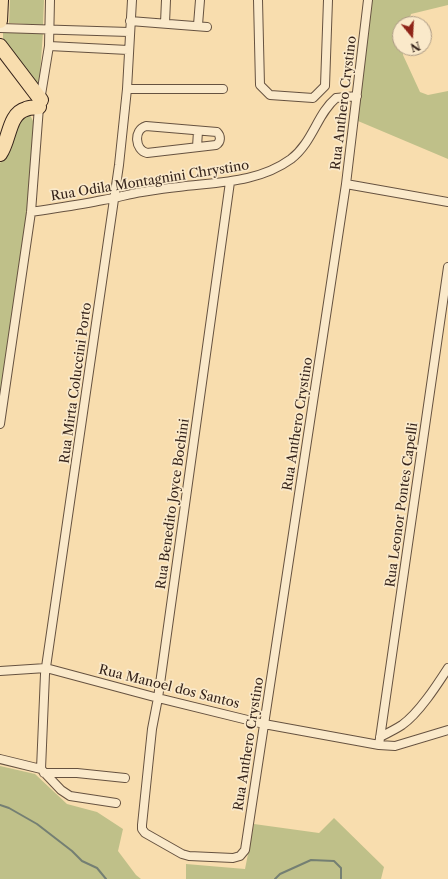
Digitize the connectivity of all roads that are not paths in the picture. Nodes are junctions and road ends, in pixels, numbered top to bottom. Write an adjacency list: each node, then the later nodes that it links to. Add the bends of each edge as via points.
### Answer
1 (1, 0): 9 (highway)
2 (50, 0): 15 (street)
3 (132, 0): 10 (street, Rua Mirta Coluccini Porto)
4 (166, 0): 11 (street)
5 (200, 0): 12 (street)
6 (258, 0): 7 (street, via 260,84 270,95 313,98 325,86)
7 (328, 0)
8 (368, 0): 22 (street, Rua Anthero Crystino)
9 (0, 21)
10 (130, 21): 11 (street); 16 (street, Rua Mirta Coluccini Porto)
11 (165, 23): 12 (street)
12 (198, 25): 13 (street)
13 (207, 27)
14 (0, 28): 15 (street)
15 (50, 29): 16 (street); 18 (street)
16 (129, 32): 19 (street, Rua Mirta Coluccini Porto)
17 (0, 46): 23 (highway)
18 (49, 46): 19 (street); 23 (street)
19 (128, 50): 20 (street, Rua Mirta Coluccini Porto)
20 (127, 89): 21 (street); 25 (street, Rua Mirta Coluccini Porto)
21 (223, 89)
22 (357, 96): 29 (street, Rua Odila Montagnini Chrystino, via 341,97 332,101 305,146 292,158 266,172); 30 (street, Rua Anthero Crystino)
23 (40, 103): 28 (highway, via 18,113 12,120 5,147); 33 (street)
24 (198, 131): 26 (street, via 146,126 138,131); 27 (street); 27 (street, via 217,132 220,137 216,145)
25 (121, 142): 26 (street); 31 (street, Rua Mirta Coluccini Porto)
26 (137, 144): 27 (street, via 140,150 147,154)
27 (197, 147)
28 (0, 154)
29 (230, 182): 31 (street, Rua Odila Montagnini Chrystino, via 176,187); 39 (street, Rua Benedito Joyce Bochini)
30 (346, 184): 32 (street); 40 (street, Rua Anthero Crystino)
31 (115, 198): 33 (street, Rua Odila Montagnini Chrystino); 36 (street, Rua Mirta Coluccini Porto)
32 (448, 202)
33 (32, 212): 35 (street)
34 (448, 267): 42 (street, Rua Leonor Pontes Capelli)
35 (0, 424)
36 (46, 668): 38 (street, Rua Manoel dos Santos); 39 (street, Rua Manoel dos Santos); 45 (street, Rua Mirta Coluccini Porto)
37 (448, 668): 42 (street, via 416,712 403,724)
38 (0, 671)
39 (158, 698): 40 (street, Rua Manoel dos Santos); 48 (street, Rua Benedito Joyce Bochini, via 152,729 142,829 189,856 233,858 240,856)
40 (264, 724): 43 (street, Rua Manoel dos Santos); 48 (street, Rua Anthero Crystino)
41 (448, 730): 43 (street, Rua Manoel dos Santos, via 396,746)
42 (380, 737): 43 (street, Rua Leonor Pontes Capelli)
43 (379, 746)
44 (0, 759): 45 (street)
45 (42, 771): 46 (street); 47 (street, via 60,790 70,796)
46 (125, 778)
47 (116, 803)
48 (245, 850)

